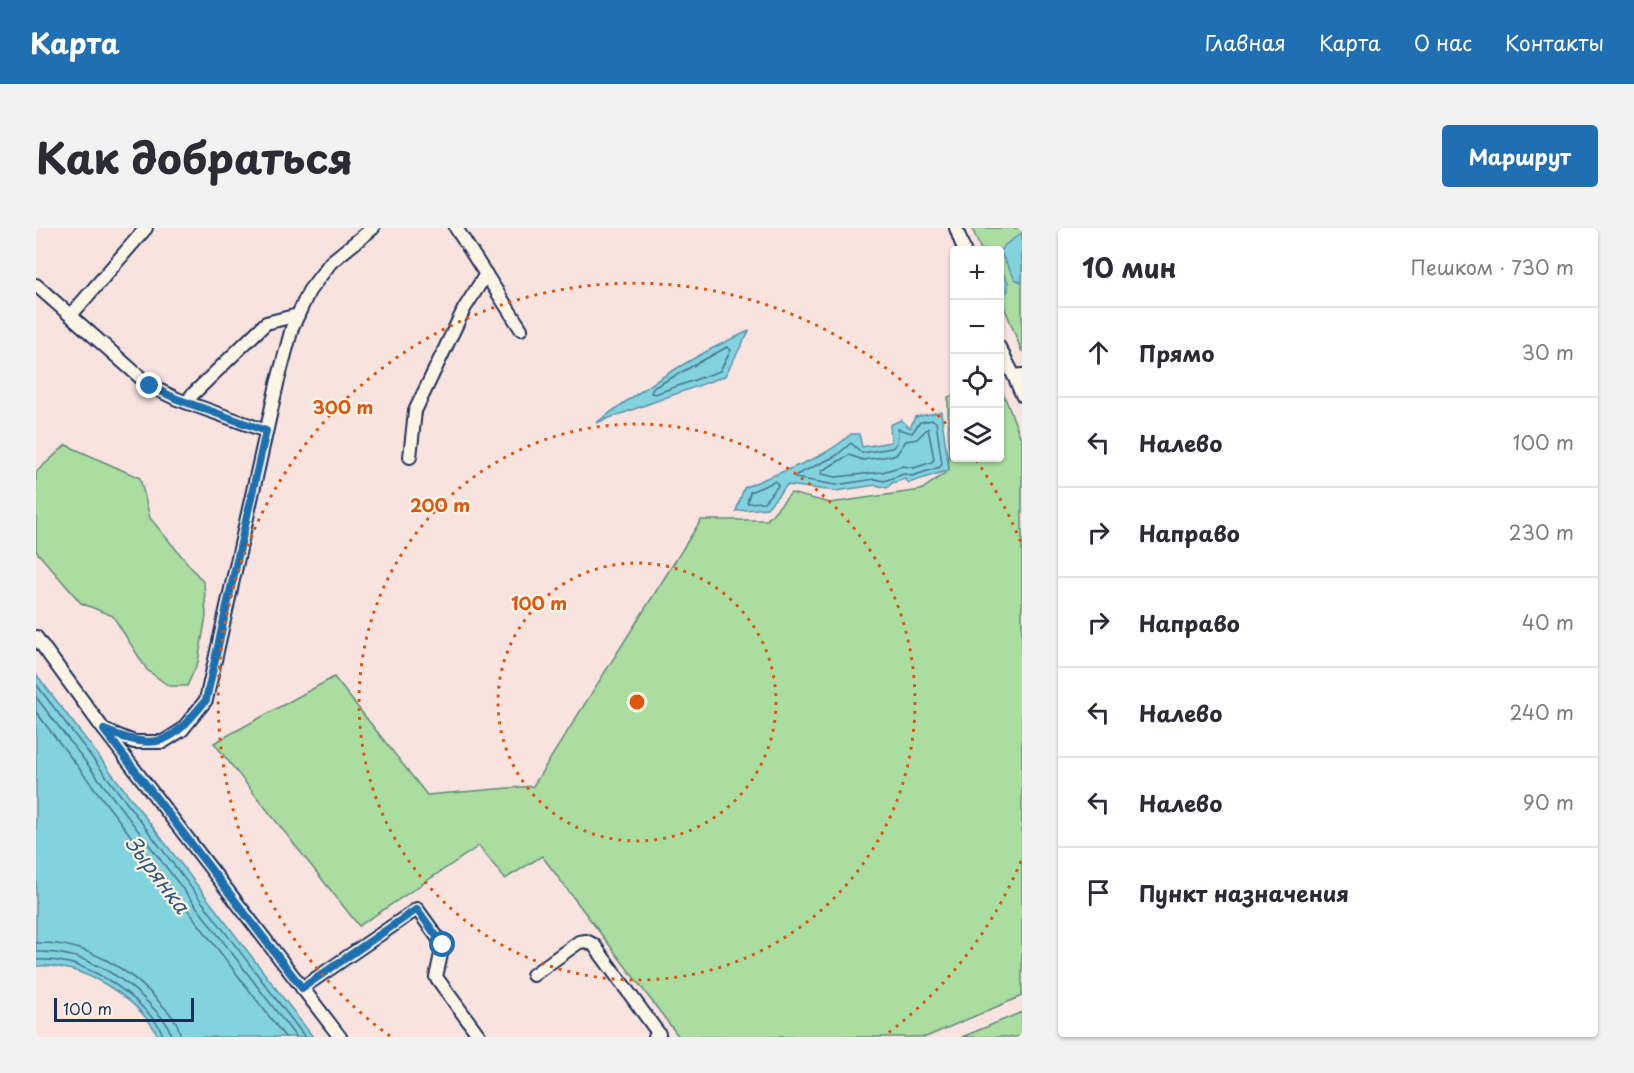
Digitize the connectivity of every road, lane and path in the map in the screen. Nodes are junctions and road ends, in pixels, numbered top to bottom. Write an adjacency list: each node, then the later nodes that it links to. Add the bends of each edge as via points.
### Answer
1 (146, 228): 8 (street)
2 (373, 228): 9 (street, via 331,262 309,291)
3 (456, 228): 6 (street)
4 (956, 228): 5 (street)
5 (963, 246)
6 (486, 274): 10 (street); 16 (street, via 464,309 415,411)
7 (36, 285): 8 (street)
8 (71, 315): 15 (street, via 150,386)
9 (298, 315): 14 (street, via 266,323); 15 (street, via 283,358)
10 (521, 330)
11 (1004, 354): 12 (street)
12 (1018, 376): 13 (street)
13 (1022, 395)
14 (191, 396)
15 (266, 431): 18 (street, via 206,700 182,730 163,742 134,742)
16 (410, 457)
17 (36, 637): 18 (street)
18 (104, 730): 20 (street)
19 (532, 975): 23 (street, via 579,942 594,945 659,1034)
20 (302, 988): 21 (street); 22 (street, via 417,909 443,945 436,977)
21 (340, 1037)
22 (480, 1037)
23 (655, 1037)

